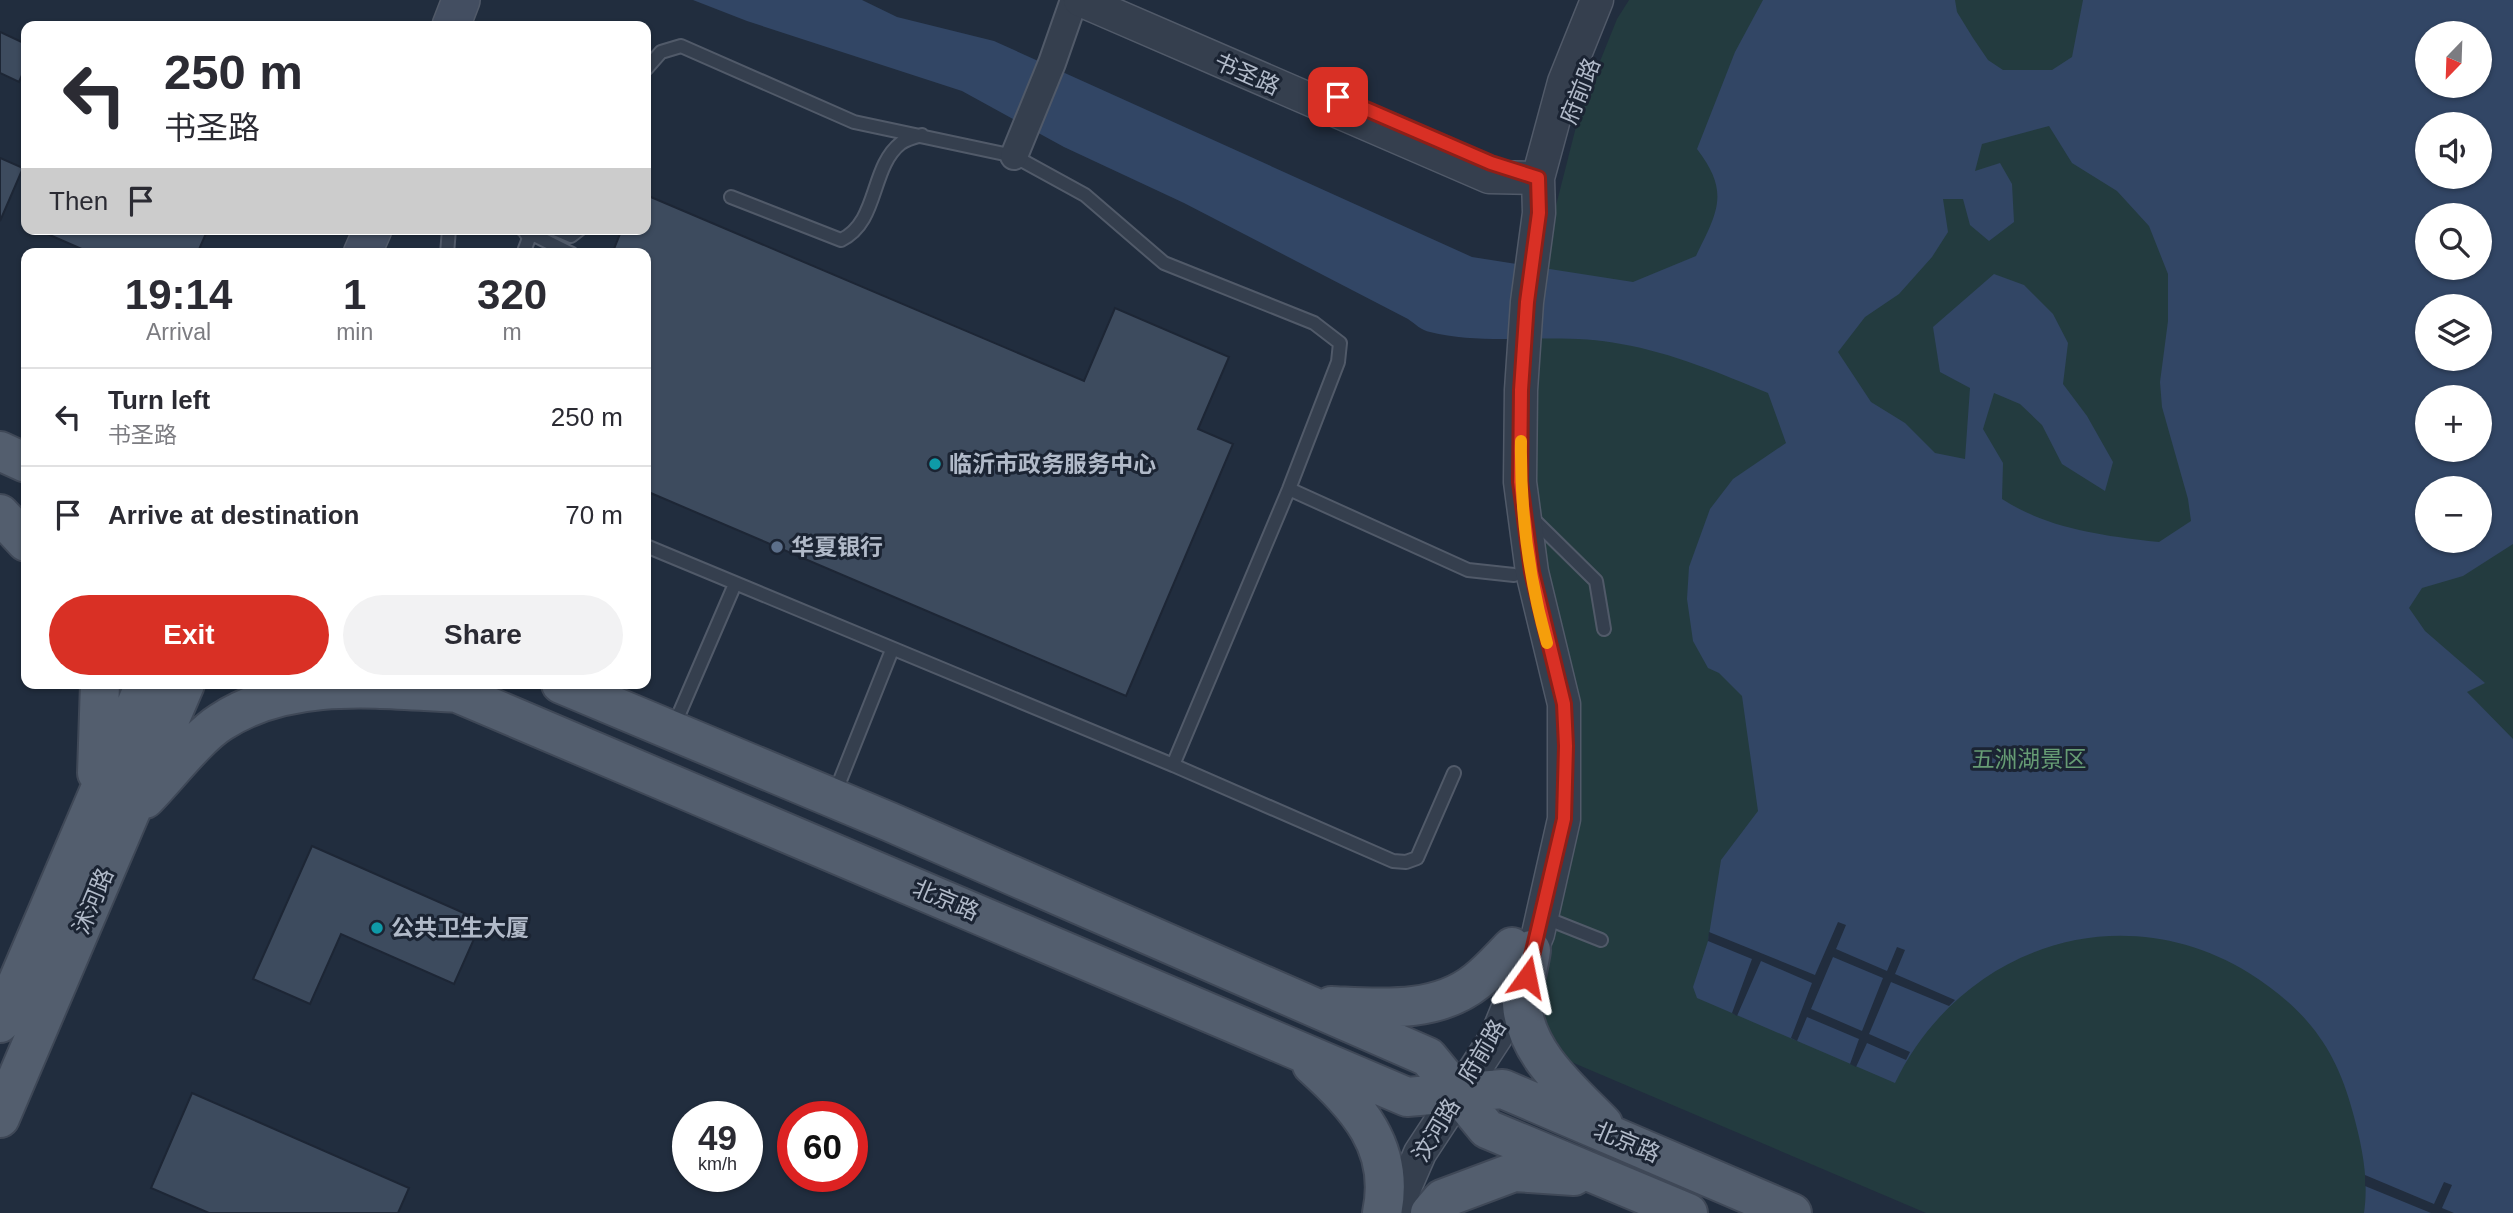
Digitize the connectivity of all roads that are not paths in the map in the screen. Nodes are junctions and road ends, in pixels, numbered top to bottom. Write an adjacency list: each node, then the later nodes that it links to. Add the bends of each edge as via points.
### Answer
1 (1074, 0): 8 (street)
2 (1080, 0): 9 (street, 书圣路, via 1489,177)
3 (1116, 0): 9 (street, 书圣路, via 1479,158)
4 (1597, 0): 9 (street, 府前路, via 1564,82)
5 (1616, 0): 9 (street, 府前路, via 1561,144)
6 (651, 63): 7 (lane, via 661,52 681,46 854,122)
7 (922, 134): 8 (lane); 10 (lane, via 902,142 889,156 866,214 853,234 841,240)
8 (1017, 150): 16 (lane, via 1085,195 1164,263 1314,323 1340,342 1338,362)
9 (1538, 178): 13 (street, 府前路, via 1520,217 1526,242)
10 (731, 197)
11 (533, 235): 12 (lane)
12 (560, 248)
13 (1512, 389): 19 (street, 府前路); 23 (street, 府前路, via 1502,483)
14 (0, 452): 15 (main road)
15 (21, 461)
16 (1289, 489): 23 (lane, via 1468,570); 34 (lane)
17 (0, 501): 18 (main road)
18 (21, 510)
19 (1524, 510): 25 (lane, via 1595,581); 38 (street, 府前路, via 1543,625 1564,704 1566,746 1564,819)
20 (0, 514): 21 (main road)
21 (21, 537)
22 (651, 548): 24 (lane)
23 (1514, 575): 38 (street, 府前路, via 1545,707 1548,746 1545,816 1532,882)
24 (735, 584): 26 (lane); 33 (lane)
25 (1604, 629)
26 (892, 650): 34 (lane); 36 (lane)
27 (100, 689): 37 (main road)
28 (144, 689): 37 (main road, 沭河路)
29 (183, 689): 37 (main road, 沭河路)
30 (326, 689): 37 (main road, via 259,703 219,723)
31 (447, 689): 42 (main road, 北京路)
32 (573, 689): 33 (main road, 北京路)
33 (671, 730): 36 (main road, 北京路)
34 (1173, 765): 35 (lane, via 1393,862 1417,858)
35 (1454, 773)
36 (833, 798): 40 (main road, 北京路)
37 (112, 809): 41 (main road, 沭河路, via 16,971); 44 (main road, 沭河路)
38 (1529, 938): 39 (lane); 40 (main road, via 1476,982 1445,998 1401,1009); 43 (street, 府前路, via 1496,1037); 45 (main road, via 1522,1003 1531,1040 1562,1081)
39 (1601, 940)
40 (1309, 1005): 43 (main road, 北京路, via 1428,1057)
41 (0, 1023)
42 (1293, 1046): 43 (main road, 北京路, via 1407,1097); 47 (main road, via 1346,1096 1378,1142 1386,1195)
43 (1459, 1091): 45 (main road, 北京路, via 1503,1088); 46 (main road, 北京路, via 1487,1129); 48 (street, 汶河路, via 1420,1153); 49 (street, 汶河路, via 1438,1160)
44 (0, 1118)
45 (1617, 1138): 52 (main road, 北京路)
46 (1604, 1178): 50 (main road, via 1514,1172 1442,1199); 51 (main road, 北京路)
47 (1382, 1213)
48 (1394, 1213)
49 (1411, 1213)
50 (1430, 1213)
51 (1688, 1213)
52 (1792, 1213)

